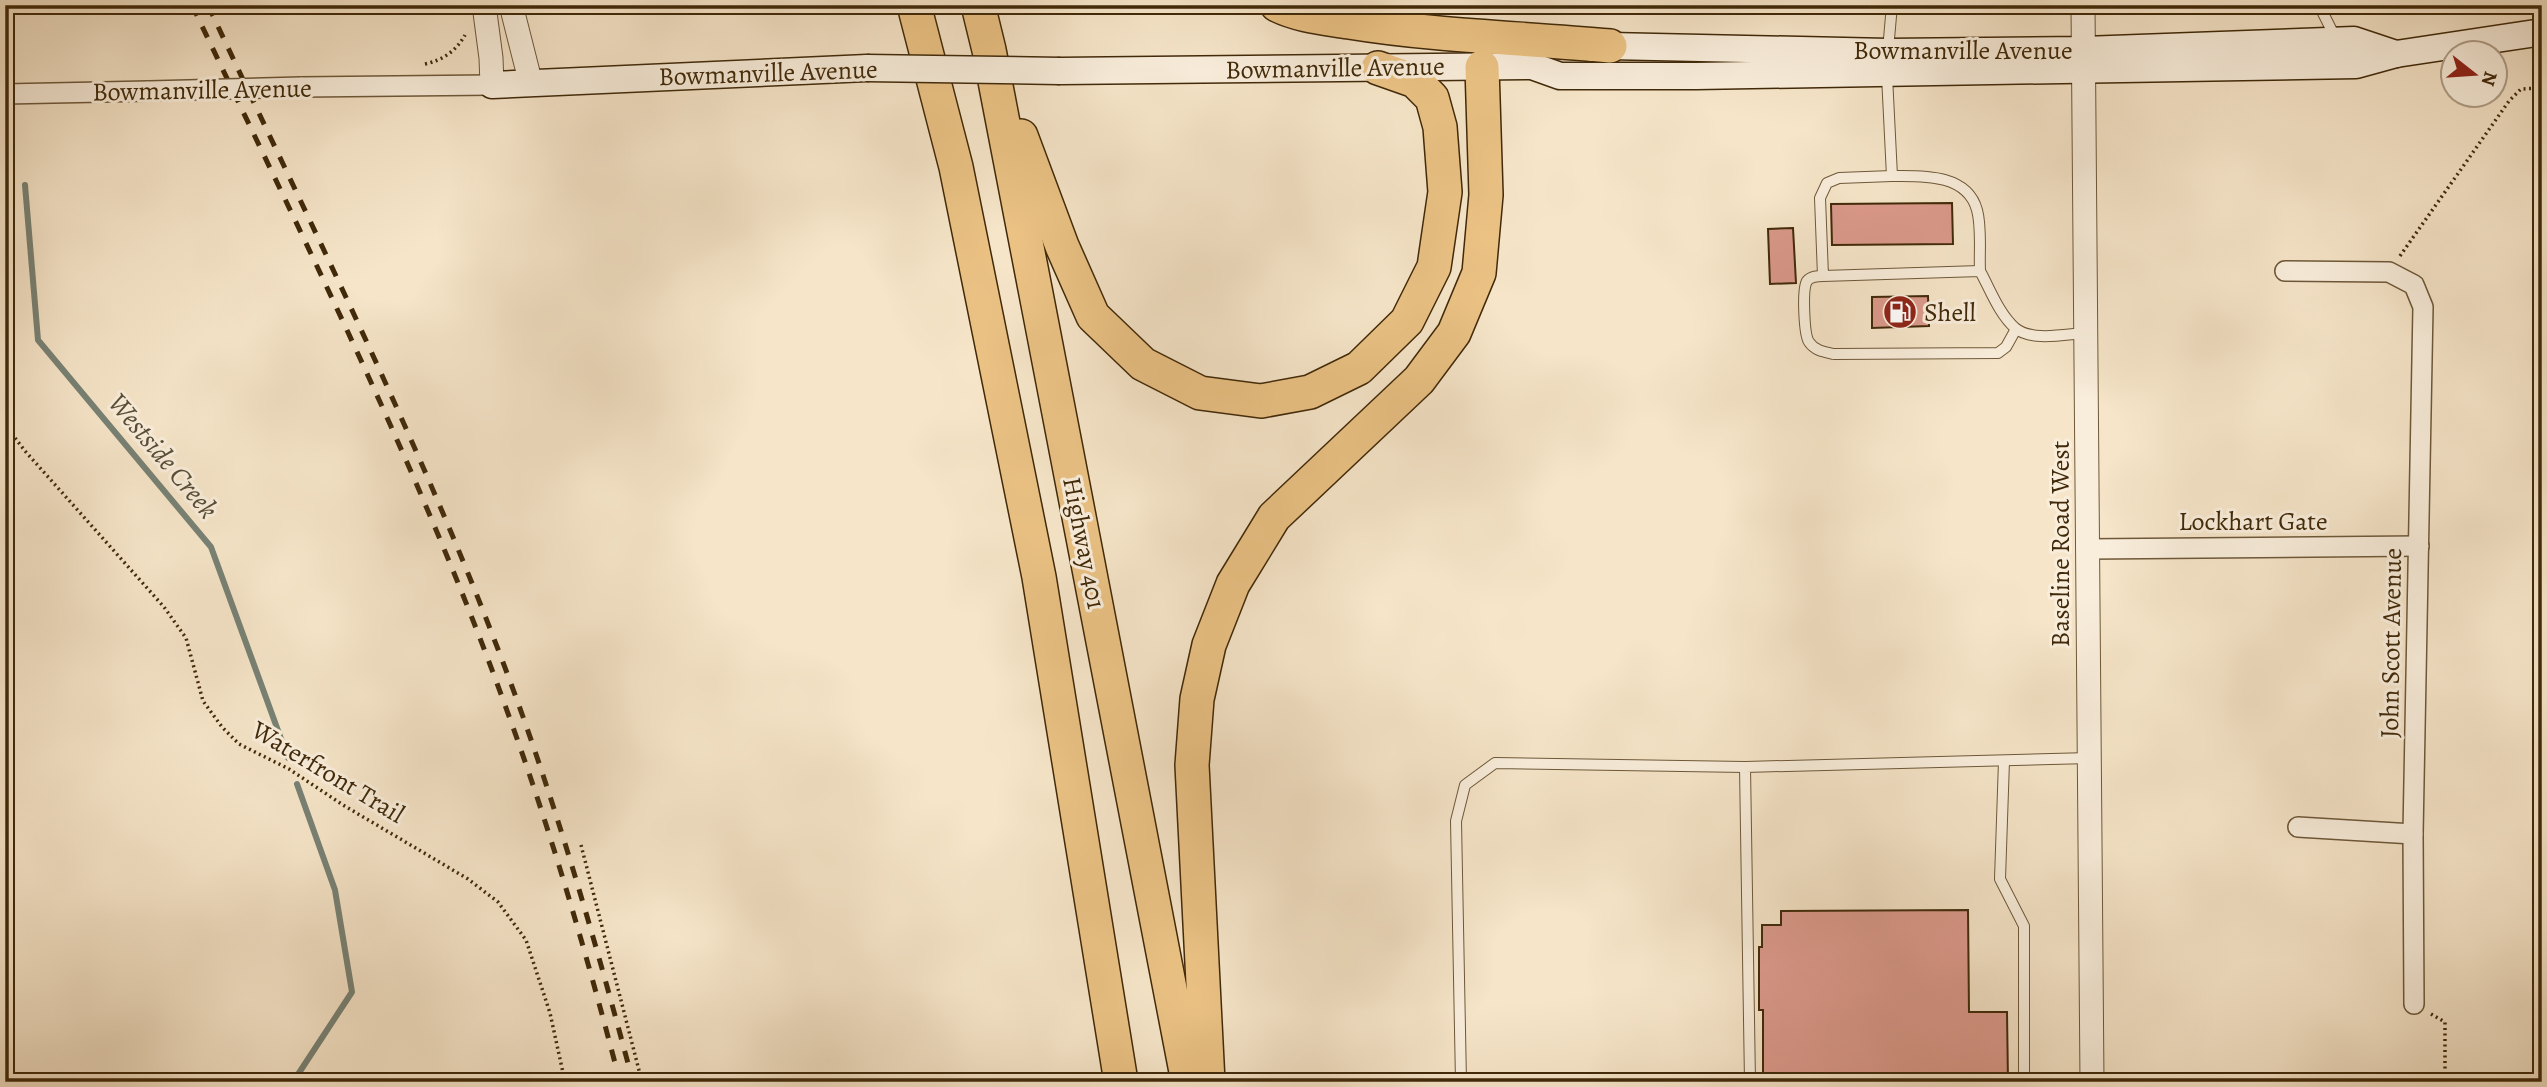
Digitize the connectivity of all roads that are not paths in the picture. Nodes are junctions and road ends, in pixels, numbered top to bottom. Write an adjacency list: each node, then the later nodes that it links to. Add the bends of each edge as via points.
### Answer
1 (484, 5): 21 (street)
2 (511, 5): 20 (street)
3 (893, 5): 23 (highway)
4 (914, 5): 23 (highway, Highway 401)
5 (978, 5): 13 (highway, Highway 401)
6 (1277, 5): 12 (highway, via 1291,12 1380,27)
7 (1892, 5): 16 (lane)
8 (2083, 5): 15 (street, Baseline Road West)
9 (2319, 5): 11 (lane)
10 (2542, 32): 14 (main road, Bowmanville Avenue)
11 (2337, 41): 14 (main road, Bowmanville Avenue, via 2354,40); 15 (main road, Bowmanville Avenue)
12 (1610, 46): 16 (main road, Bowmanville Avenue); 18 (main road, Bowmanville Avenue, via 1560,51)
13 (989, 50): 19 (highway, via 1093,316 1143,364 1199,393 1261,401 1310,393 1359,368 1407,321 1434,267 1445,192 1440,127 1432,98 1415,81); 39 (highway, Highway 401)
14 (2396, 54): 15 (main road, Bowmanville Avenue, via 2356,65)
15 (2084, 60): 16 (main road, Bowmanville Avenue); 29 (street, Baseline Road West)
16 (1887, 63): 18 (main road, Bowmanville Avenue, via 1560,76); 24 (lane)
17 (1482, 66): 18 (main road, Bowmanville Avenue); 19 (main road, Bowmanville Avenue); 40 (highway, via 1486,195 1479,273 1454,333 1419,380 1275,517 1233,584 1209,645 1197,699 1192,765)
18 (1532, 66)
19 (1378, 68): 20 (main road, Bowmanville Avenue, bridge, via 867,68)
20 (531, 84): 21 (main road, Bowmanville Avenue)
21 (492, 85): 22 (street, Bowmanville Avenue, bridge)
22 (5, 94)
23 (956, 166): 38 (highway, Highway 401, via 1039,577)
24 (1892, 176): 25 (lane, via 1940,176 1967,193 1977,209); 27 (lane, via 1839,178 1827,183 1820,198)
25 (1980, 271): 27 (lane); 28 (lane)
26 (2285, 271): 30 (street, John Scott Avenue, via 2389,272 2414,285 2423,307)
27 (1823, 276): 28 (lane, via 1807,281 1804,289 1806,334 1819,351 1998,353)
28 (2016, 329): 29 (lane, via 2034,335)
29 (2086, 332): 31 (street, Baseline Road West)
30 (2419, 546): 31 (street, Lockhart Gate); 36 (street, John Scott Avenue)
31 (2088, 549): 32 (street, Baseline Road West)
32 (2090, 758): 33 (lane); 44 (street, Baseline Road West)
33 (2004, 761): 34 (lane); 43 (lane, via 2000,879 2024,926)
34 (1745, 767): 41 (lane, via 1495,763 1465,785 1456,821); 42 (lane)
35 (2298, 827): 36 (street)
36 (2413, 834): 37 (street, John Scott Avenue)
37 (2414, 1004)
38 (1121, 1082)
39 (1188, 1082)
40 (1208, 1082)
41 (1461, 1082)
42 (1750, 1082)
43 (2024, 1082)
44 (2092, 1082)

